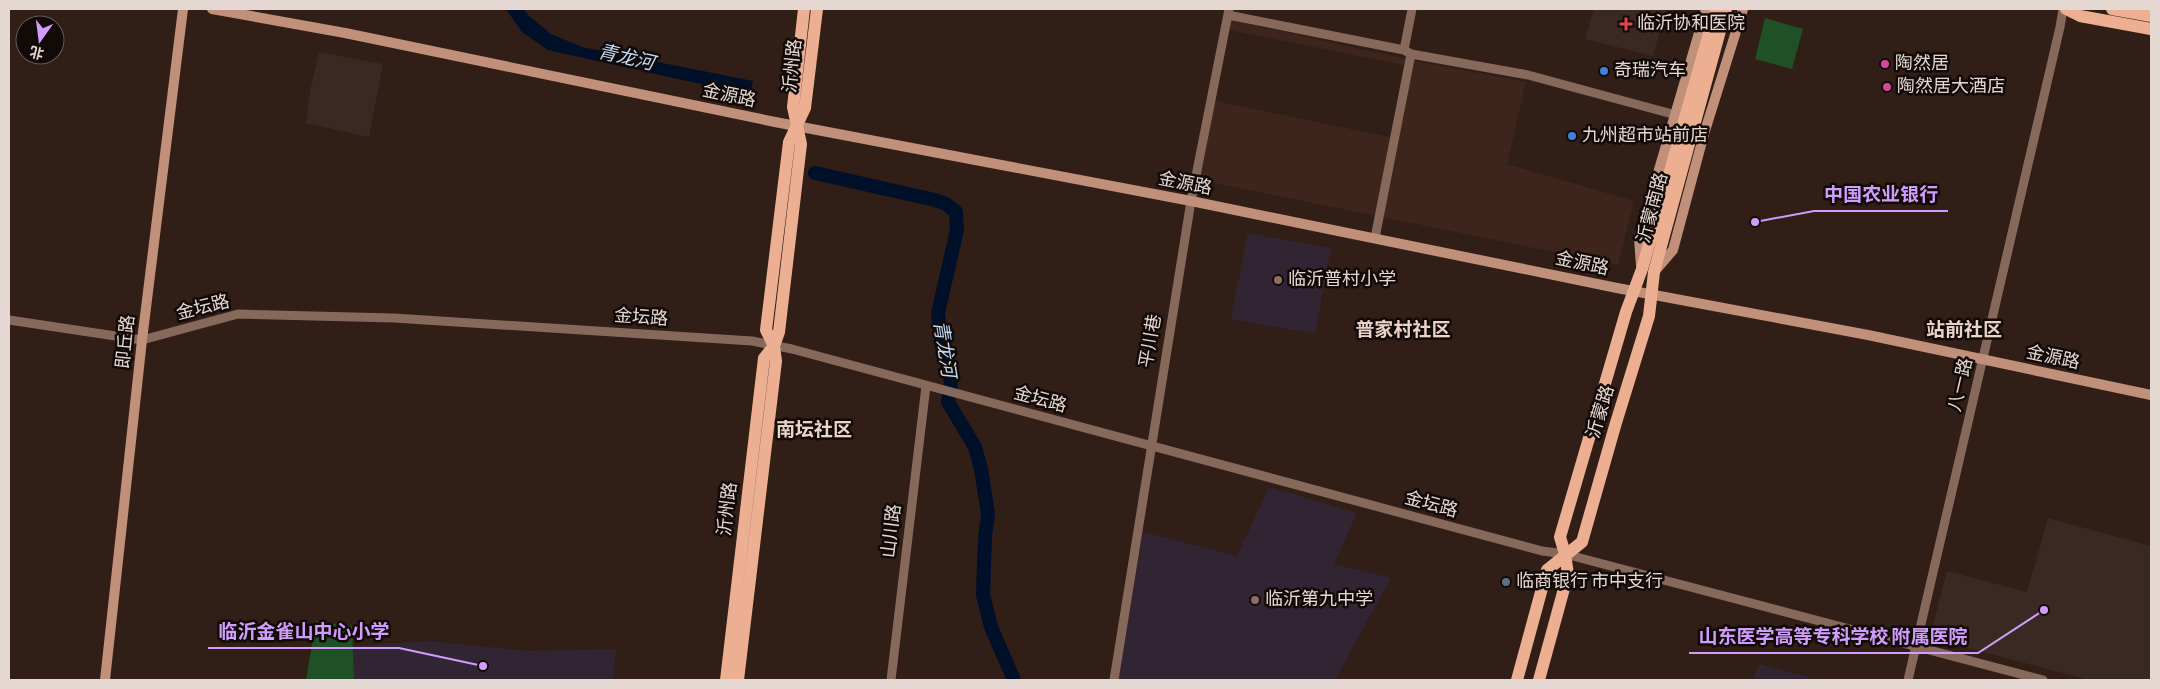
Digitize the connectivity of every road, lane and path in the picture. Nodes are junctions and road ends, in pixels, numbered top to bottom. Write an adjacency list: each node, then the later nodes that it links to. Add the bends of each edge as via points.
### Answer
1 (184, 9): 24 (street, 即丘路)
2 (212, 9): 17 (street, 金源路)
3 (804, 9): 17 (main road, 沂州路, via 793,107)
4 (817, 9): 17 (main road, 沂州路, via 806,108)
5 (1412, 9): 15 (street)
6 (1706, 9): 16 (street)
7 (1716, 9): 20 (main road, 沂蒙南路)
8 (1726, 9): 20 (main road, 沂蒙南路)
9 (1743, 9): 20 (street, via 1704,134 1673,250)
10 (2064, 9): 14 (main road, via 2080,16); 26 (street, 八一路)
11 (2112, 9): 13 (main road)
12 (1228, 12): 15 (street); 18 (street, 平川巷)
13 (2151, 16)
14 (2151, 29)
15 (1407, 52): 16 (street, via 1528,75); 19 (street)
16 (1676, 115): 20 (street, via 1639,238)
17 (797, 125): 18 (street, 金源路); 25 (main road, 沂州路, via 801,144 779,332)
18 (1191, 201): 19 (street, 金源路); 29 (street, 平川巷)
19 (1374, 238): 21 (street, 金源路)
20 (1648, 271): 21 (main road, 沂蒙路); 22 (main road, 沂蒙路)
21 (1634, 291): 22 (street, 金源路); 30 (main road, 沂蒙路, via 1560,537)
22 (1653, 294): 26 (street, 金源路); 30 (main road, 沂蒙路, via 1582,542)
23 (9, 320): 24 (street, 金坛路)
24 (142, 340): 25 (street, 金坛路, via 238,314 394,318 752,341); 32 (street, 即丘路)
25 (774, 346): 27 (street, 金坛路); 33 (main road, 沂州路, via 764,358); 34 (main road, 沂州路, via 776,361)
26 (1984, 360): 28 (street, 金源路); 31 (street, 八一路)
27 (926, 386): 29 (street, 金坛路); 35 (street, 山川路)
28 (2151, 396)
29 (1150, 447): 30 (street, 金坛路, via 1542,551); 36 (street, 平川巷)
30 (1565, 554): 31 (street, 金坛路); 37 (main road, 沂蒙路, via 1548,570); 38 (main road, 沂蒙路, via 1568,574)
31 (1916, 647): 39 (street, 八一路); 40 (street, 金坛路)
32 (105, 680)
33 (726, 680)
34 (738, 680)
35 (891, 680)
36 (1114, 680)
37 (1517, 680)
38 (1539, 680)
39 (1908, 680)
40 (2043, 680)

